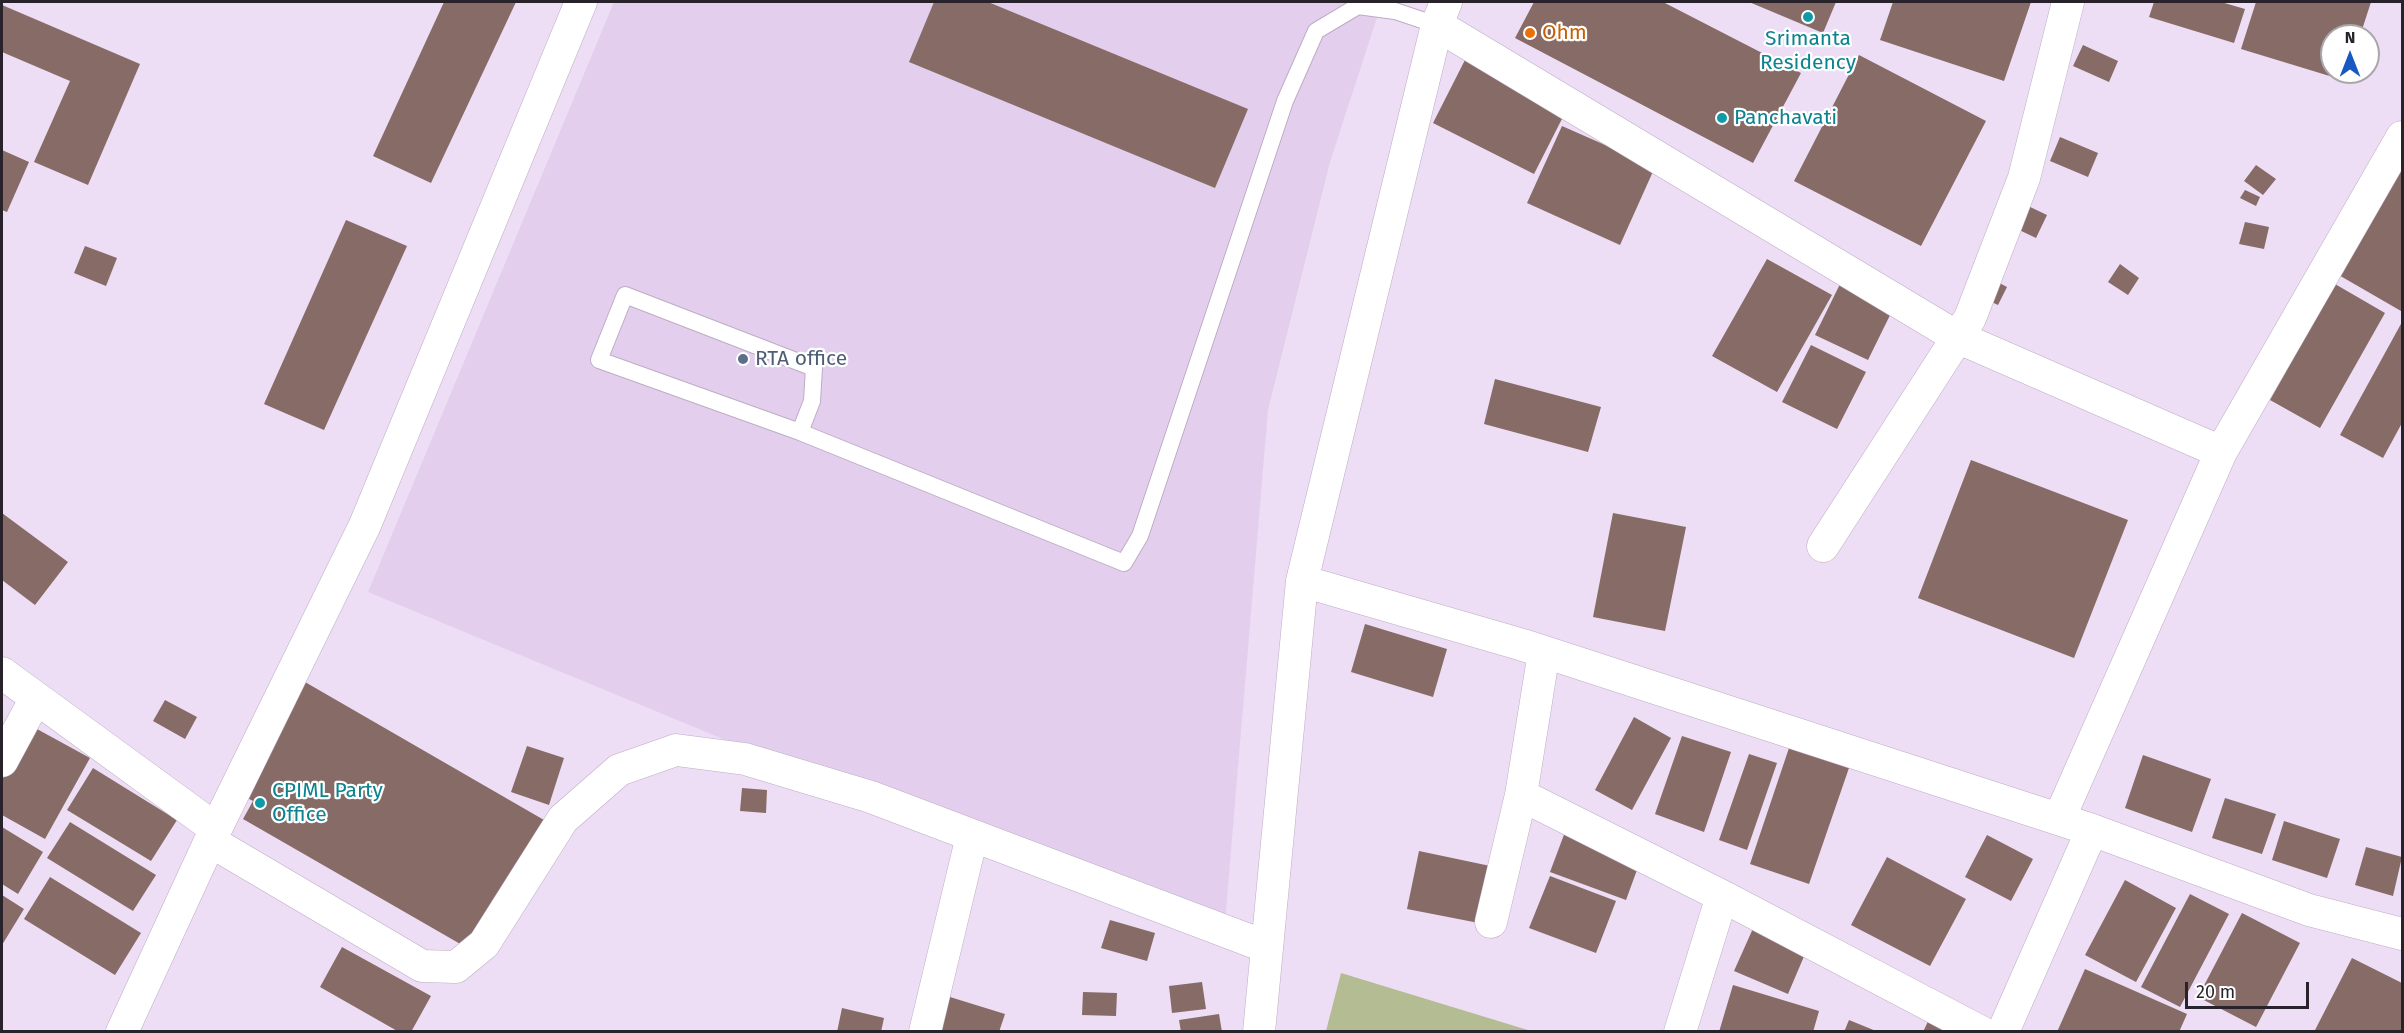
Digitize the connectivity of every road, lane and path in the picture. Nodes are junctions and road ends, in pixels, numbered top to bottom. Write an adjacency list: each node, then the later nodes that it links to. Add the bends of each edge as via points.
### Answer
1 (581, 2): 17 (street, via 365,525)
2 (2068, 2): 5 (street, via 2024,178 1970,318)
3 (1442, 13): 5 (street); 6 (lane, via 1358,6 1316,31 1285,101 1140,536 1124,562); 9 (street)
4 (2403, 137): 7 (street)
5 (1957, 337): 7 (street); 8 (street)
6 (800, 432): 6 (lane, via 599,360 625,295 814,368 812,401)
7 (2222, 452): 15 (street)
8 (1823, 546)
9 (1302, 581): 10 (street); 22 (street)
10 (1544, 652): 14 (street); 15 (street)
11 (2, 673): 12 (street)
12 (36, 698): 13 (street); 17 (street)
13 (2, 761)
14 (1521, 795): 19 (street); 20 (street)
15 (2059, 819): 16 (street)
16 (2092, 830): 21 (street, via 2309,910); 28 (street)
17 (213, 835): 18 (street, via 422,966 456,967 484,944 563,819 619,770 676,750 745,759 871,797); 23 (street)
18 (972, 836): 22 (street); 24 (street)
19 (1722, 896): 26 (street); 27 (street)
20 (1491, 922)
21 (2403, 934)
22 (1267, 947): 25 (street)
23 (122, 1032)
24 (925, 1032)
25 (1259, 1032)
26 (1680, 1032)
27 (1981, 1032)
28 (2003, 1032)

